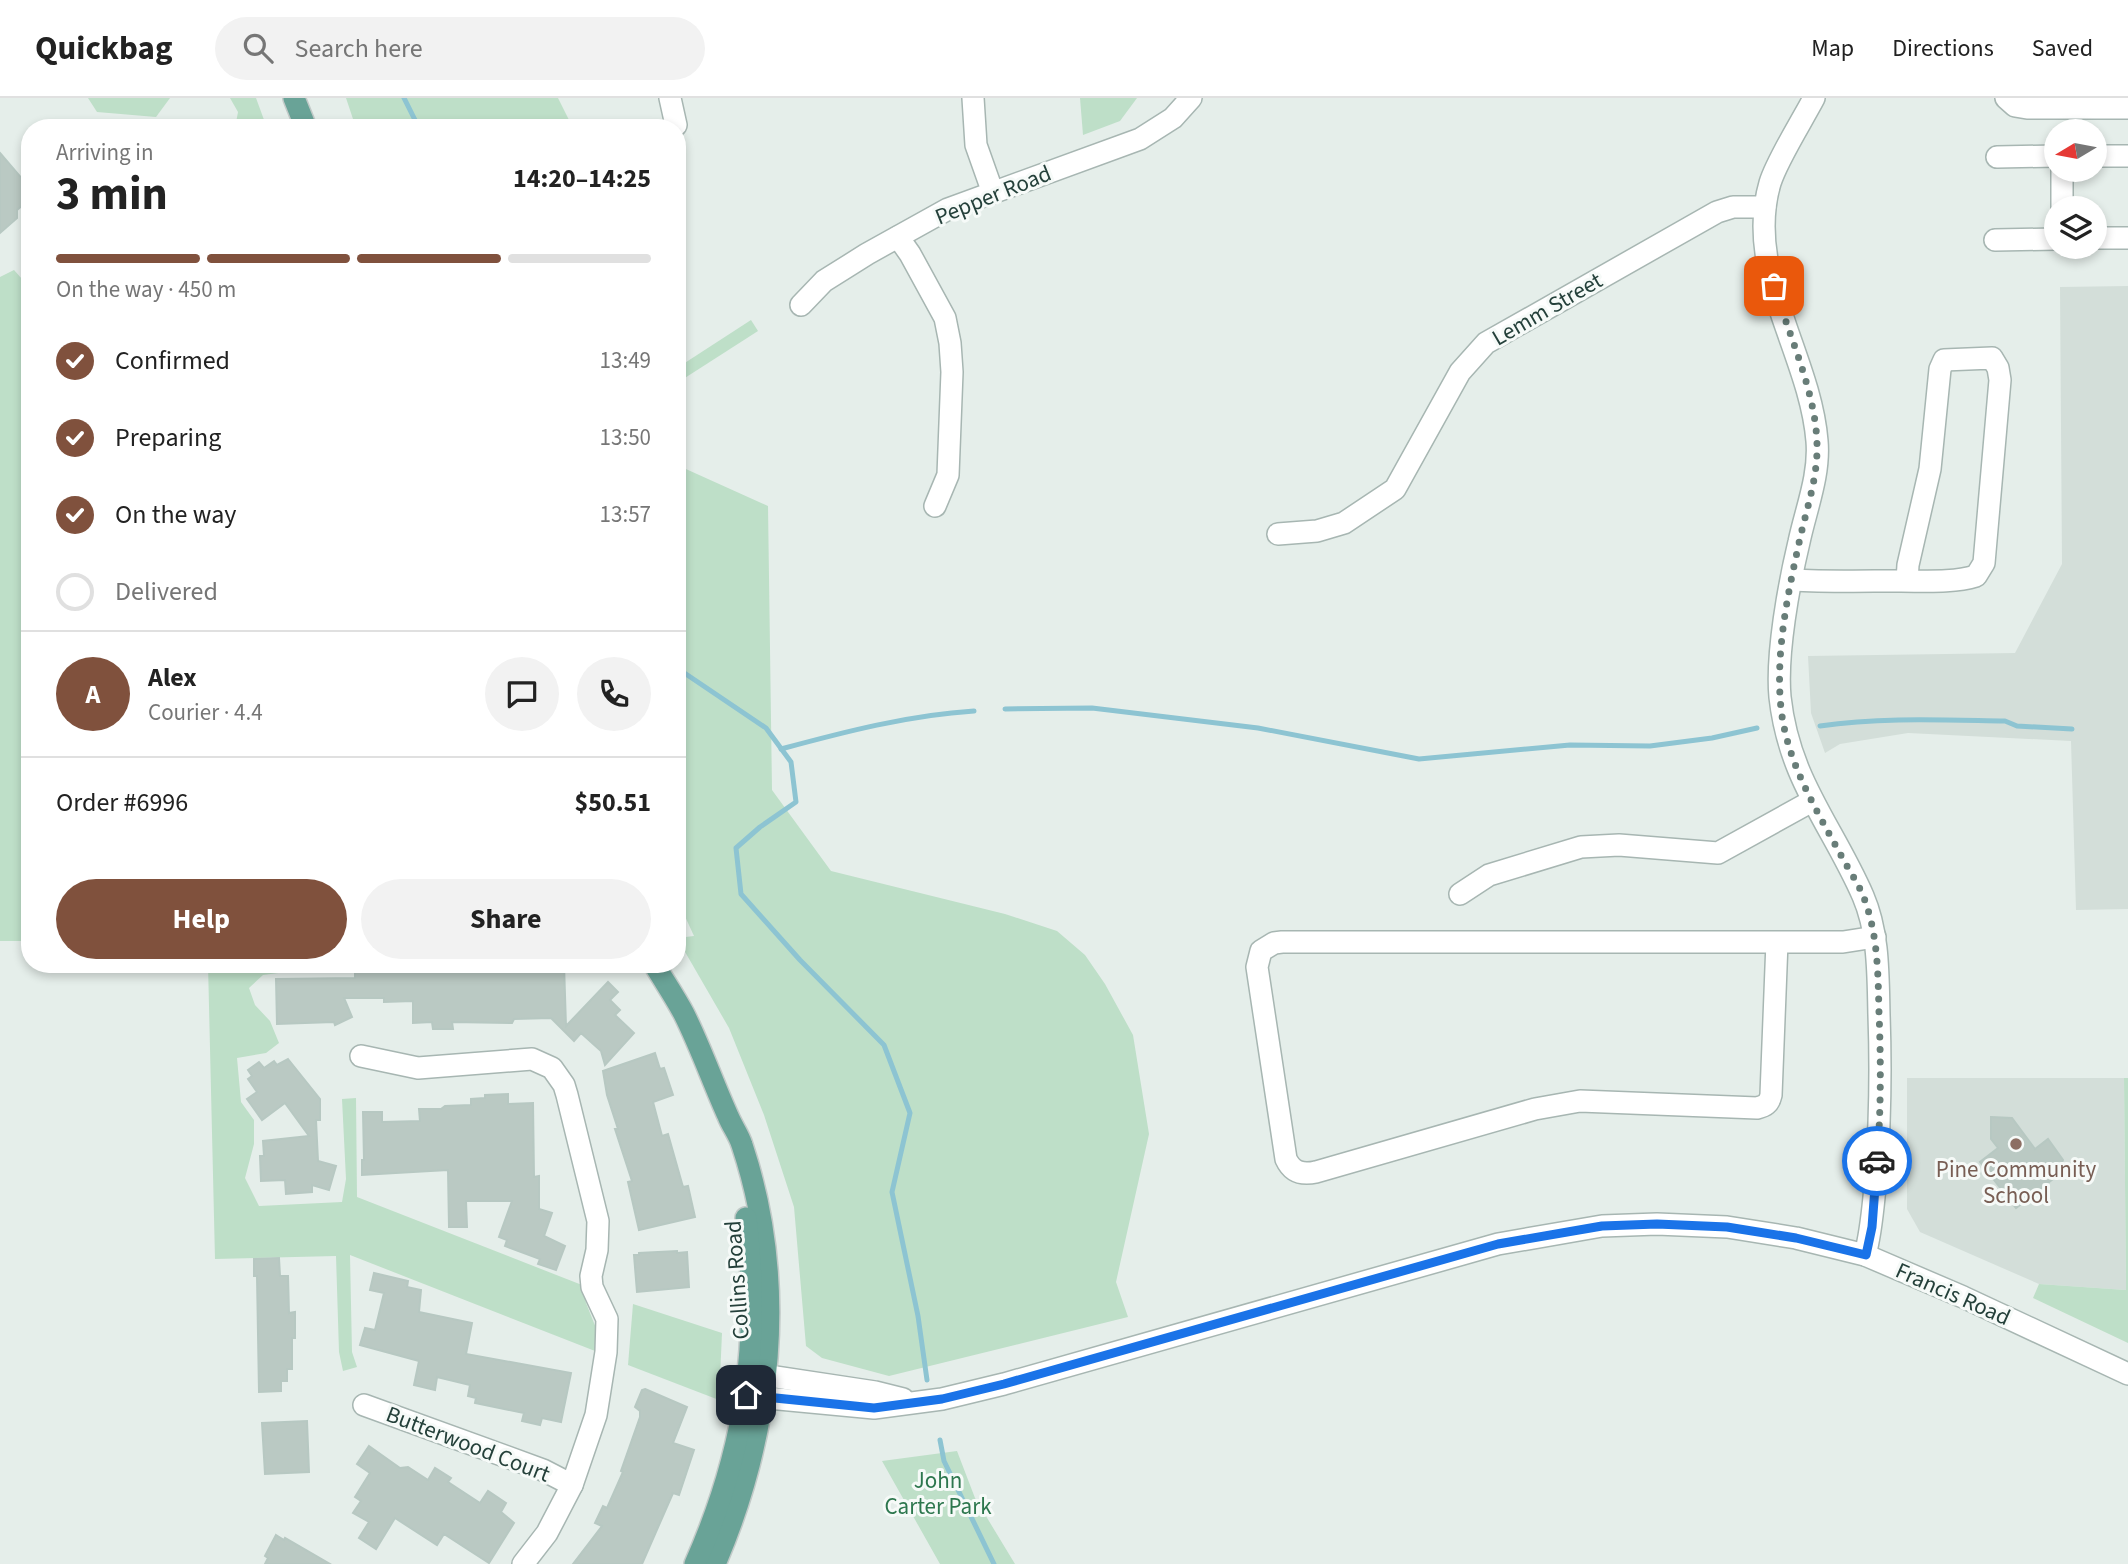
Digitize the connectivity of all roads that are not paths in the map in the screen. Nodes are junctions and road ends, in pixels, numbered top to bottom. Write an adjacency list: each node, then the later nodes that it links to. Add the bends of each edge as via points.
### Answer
1 (294, 98): 8 (main road)
2 (670, 98): 9 (street)
3 (974, 98): 14 (street, via 976,145)
4 (1191, 98): 14 (street, Pepper Road, via 1173,118 1140,139)
5 (1814, 98): 15 (street, via 1770,181)
6 (2006, 98): 7 (street, via 2027,108)
7 (2128, 108)
8 (302, 119)
9 (675, 119)
10 (1997, 156): 11 (street)
11 (2044, 156)
12 (2107, 156): 13 (street)
13 (2128, 156)
14 (993, 192): 16 (street, Pepper Road, via 948,209)
15 (1765, 207): 23 (street, Lemm Street, via 1717,212 1486,343 1460,372 1395,489 1344,523); 24 (street, via 1768,269 1804,379 1817,443 1811,496)
16 (898, 237): 21 (street, Pepper Road, via 824,281); 22 (street, via 945,318 950,343 948,475)
17 (2107, 238): 18 (street)
18 (2128, 238)
19 (2044, 239): 20 (street)
20 (1995, 240)
21 (801, 305)
22 (936, 506)
23 (1278, 534)
24 (1792, 580): 25 (street); 26 (street, via 1780,692 1788,739)
25 (1907, 581): 25 (street, via 1964,580 1976,576 1984,563 2000,380 1992,358 1944,360 1940,369 1930,469)
26 (1812, 801): 27 (street, via 1718,853 1619,845 1581,847 1489,875); 28 (street, via 1864,897)
27 (1460, 894)
28 (1875, 937): 29 (street); 32 (street, via 1880,1121)
29 (1777, 942): 29 (street, via 1274,943 1261,951 1257,967 1286,1159 1295,1171 1307,1174 1569,1102 1765,1106 1771,1095)
30 (659, 973): 33 (main road, Collins Road, via 683,1012 728,1116 750,1252)
31 (360, 1056): 38 (street, via 418,1068 532,1059 552,1068 564,1085 598,1221 591,1276 608,1331 596,1415)
32 (1866, 1255): 34 (street, Francis Road); 36 (street, Francis Road, via 1727,1227 1602,1226 1498,1244 1004,1384)
33 (758, 1374): 35 (main road, Collins Road); 36 (street, Francis Road)
34 (2128, 1374)
35 (755, 1396): 36 (street, Francis Road, via 874,1408); 40 (main road, Collins Road); 41 (main road, Collins Road, via 751,1459)
36 (912, 1401)
37 (364, 1405): 38 (street, Butterwood Court, via 543,1470)
38 (572, 1485): 39 (street, via 547,1533)
39 (523, 1564)
40 (695, 1564)
41 (715, 1564)

